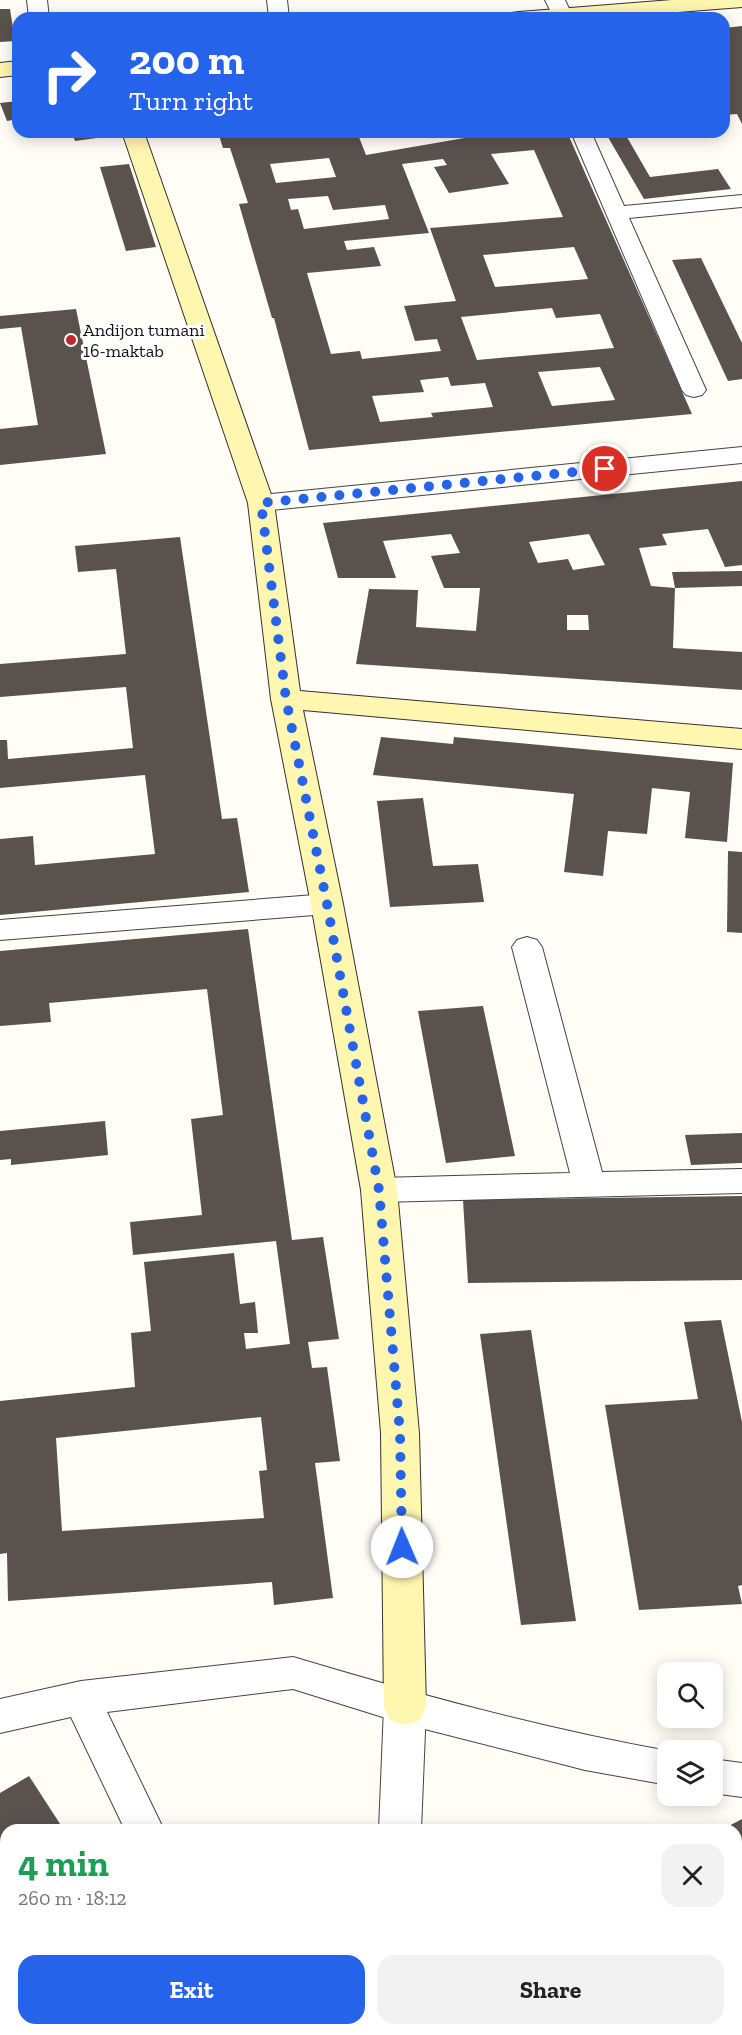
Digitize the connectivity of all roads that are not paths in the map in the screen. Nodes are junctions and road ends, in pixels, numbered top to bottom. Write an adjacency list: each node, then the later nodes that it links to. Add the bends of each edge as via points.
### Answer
1 (742, 1): 2 (street)
2 (689, 2): 3 (street)
3 (558, 7)
4 (136, 138): 10 (street)
5 (583, 138): 7 (lane)
6 (742, 201): 7 (lane)
7 (615, 213): 8 (lane)
8 (694, 390)
9 (742, 455): 10 (street)
10 (261, 503): 11 (street)
11 (286, 699): 12 (street); 13 (street)
12 (742, 739)
13 (327, 904): 14 (lane); 18 (street)
14 (0, 930)
15 (527, 947): 17 (lane)
16 (742, 1181): 17 (lane)
17 (589, 1185): 18 (lane)
18 (379, 1190): 20 (street, via 400,1433)
19 (81, 1698): 20 (lane, via 293,1673); 21 (lane); 25 (lane)
20 (405, 1707): 22 (lane, via 585,1753); 26 (street)
21 (0, 1716)
22 (657, 1766)
23 (723, 1777): 24 (lane)
24 (742, 1780)
25 (142, 1824)
26 (400, 1824)

